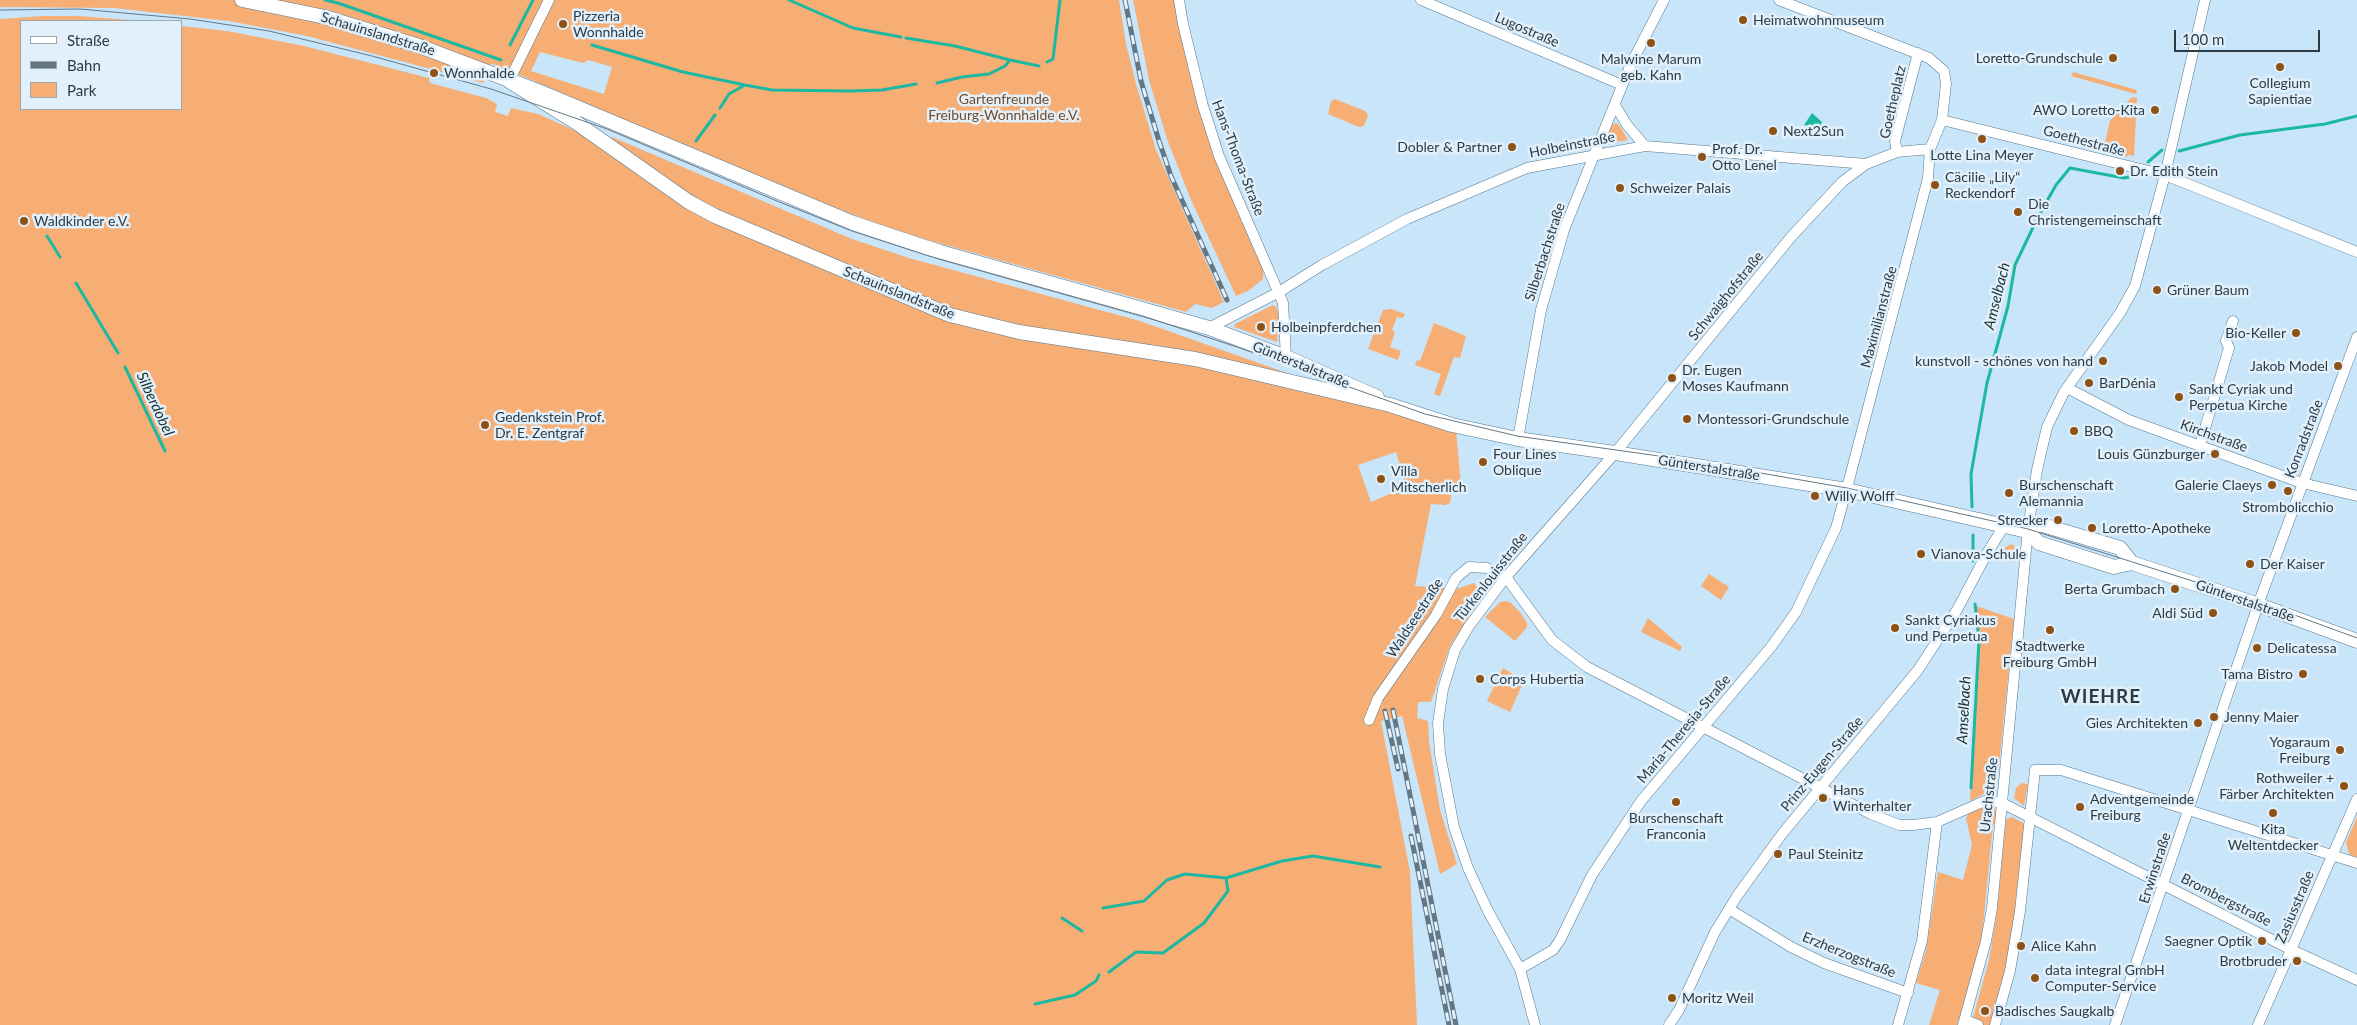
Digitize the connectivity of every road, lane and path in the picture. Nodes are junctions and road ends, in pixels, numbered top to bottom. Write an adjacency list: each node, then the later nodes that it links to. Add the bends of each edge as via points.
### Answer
1 (242, 0): 9 (main road, Schauinslandstraße, via 366,29)
2 (549, 0): 9 (street)
3 (1179, 0): 22 (street, Hans-Thoma-Straße, via 1203,106 1219,156)
4 (1421, 0): 10 (street, Lugostraße)
5 (1664, 0): 10 (street, Silberbachstraße)
6 (1779, 0): 8 (street)
7 (2206, 0): 20 (street, Urachstraße)
8 (1918, 53): 12 (street, Goetheplatz, via 1944,71 1946,84); 17 (street, Goetheplatz, via 1895,141)
9 (509, 81): 13 (main road, Schauinslandstraße); 14 (main road, Schauinslandstraße)
10 (1622, 85): 11 (street, Silberbachstraße)
11 (1615, 105): 15 (street); 18 (street, Silberbachstraße)
12 (1942, 120): 16 (street, Goetheplatz); 20 (street, Goethestraße)
13 (623, 126): 14 (main road, via 607,129); 24 (main road, Schauinslandstraße, via 853,223 940,252)
14 (603, 142): 28 (main road, Schauinslandstraße, via 689,202 715,216 950,315 1019,332 1195,359)
15 (1644, 146): 18 (street, Holbeinstraße); 19 (street, Holbeinstraße)
16 (1930, 149): 17 (street, Goetheplatz); 34 (street, Maximilianstraße, via 1928,178)
17 (1897, 152): 19 (street, Holbeinstraße)
18 (1595, 155): 22 (street, Holbeinstraße, via 1526,168 1440,204); 30 (street, Silberbachstraße, via 1564,230 1541,310)
19 (1866, 164): 32 (street, Schwaighofstraße, via 1842,182 1791,237)
20 (2165, 176): 21 (street, Goethestraße); 27 (street, Urachstraße, via 2135,286 2120,313)
21 (2357, 252)
22 (1279, 292): 24 (street, Holbeinstraße); 26 (street, via 1283,303)
23 (2233, 321): 31 (street, via 2226,341 2229,348)
24 (1209, 328): 26 (main road, Günterstalstraße)
25 (2357, 338): 33 (street, Konradstraße)
26 (1286, 357): 29 (main road, Günterstalstraße)
27 (2066, 388): 31 (street, Kirchstraße, via 2129,420); 37 (street, Urachstraße, via 2047,427)
28 (1332, 392): 29 (main road, Günterstalstraße)
29 (1390, 405): 30 (main road, Günterstalstraße, via 1452,425)
30 (1518, 439): 32 (main road, Günterstalstraße)
31 (2200, 445): 33 (street, Kirchstraße)
32 (1615, 453): 34 (main road, Günterstalstraße); 38 (street, Türkenlouisstraße)
33 (2302, 483): 35 (street, Kirchstraße); 39 (street, Konradstraße)
34 (1847, 490): 36 (main road, Günterstalstraße); 42 (street, Maria-Theresia-Straße, via 1836,528 1796,612 1771,647)
35 (2357, 496)
36 (2004, 526): 37 (main road, Günterstalstraße); 43 (street, Prinz-Eugen-Straße, via 1924,662)
37 (2027, 531): 39 (main road, Günterstalstraße, via 2039,524 2120,548 2132,563); 45 (street, Urachstraße)
38 (1506, 577): 41 (street, Waldseestraße, via 1479,566 1462,572 1378,698); 42 (street, via 1542,628 1569,655); 54 (street, Türkenlouisstraße, via 1469,626 1456,650 1443,689 1439,738 1454,827 1468,868)
39 (2258, 606): 40 (main road, Günterstalstraße); 46 (street, Erwinstraße)
40 (2357, 640)
41 (1369, 720)
42 (1702, 727): 43 (street); 54 (street, Maria-Theresia-Straße, via 1641,800 1616,837 1553,950)
43 (1821, 788): 48 (street, via 1899,825); 52 (street, Prinz-Eugen-Straße, via 1758,864)
44 (2357, 799): 49 (street, Zasiusstraße)
45 (2002, 803): 47 (street, Brombergstraße); 48 (street, via 1987,800); 57 (street, Urachstraße, via 1992,908)
46 (2188, 811): 47 (street, via 2061,770 2035,770); 49 (street); 51 (street, Erwinstraße)
47 (2029, 816): 51 (street, Brombergstraße); 62 (street, via 2020,911 2010,971)
48 (1936, 822): 56 (street, via 1922,941)
49 (2332, 855): 50 (street); 53 (street, Zasiusstraße)
50 (2357, 863)
51 (2164, 884): 53 (street, Brombergstraße); 63 (street, Erwinstraße)
52 (1728, 909): 56 (street, Erzherzogstraße, via 1824,963); 58 (street, Prinz-Eugen-Straße)
53 (2292, 950): 55 (street, Brombergstraße); 64 (street, Zasiusstraße)
54 (1520, 969): 59 (street, Türkenlouisstraße)
55 (2357, 980)
56 (1908, 993): 60 (street)
57 (1964, 1023): 61 (street)
58 (1672, 1024)
59 (1535, 1025)
60 (1898, 1025)
61 (1978, 1025)
62 (1995, 1025)
63 (2115, 1025)
64 (2258, 1025)

